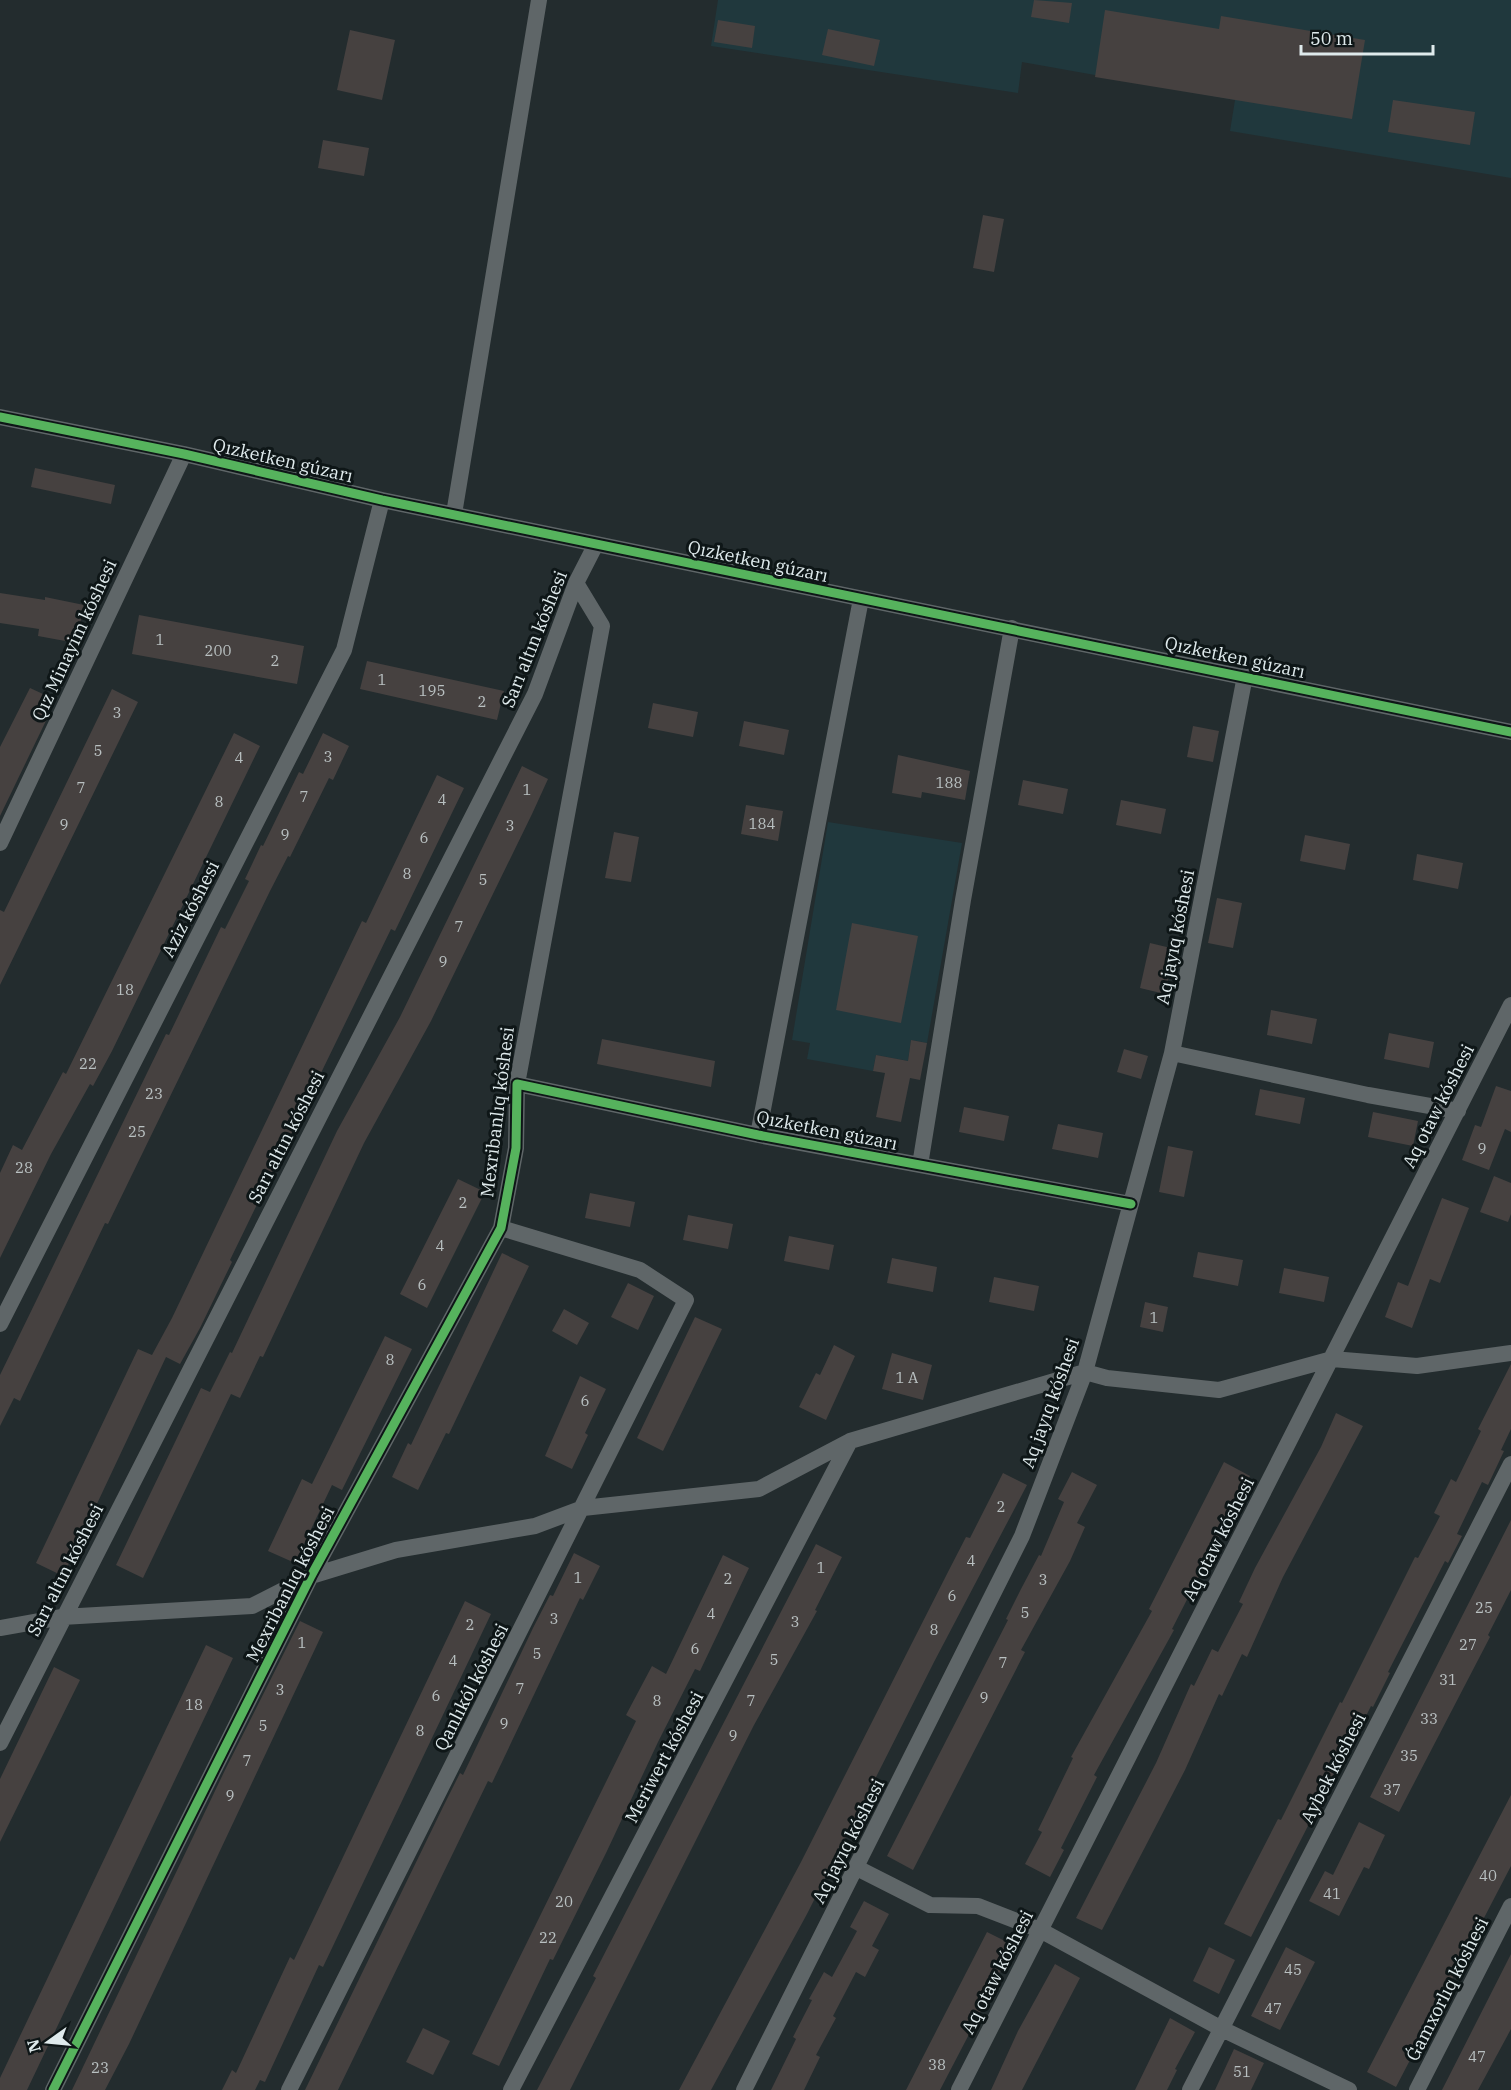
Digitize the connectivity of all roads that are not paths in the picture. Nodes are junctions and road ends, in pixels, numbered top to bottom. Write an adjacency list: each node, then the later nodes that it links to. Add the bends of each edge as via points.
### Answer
1 (538, 0): 5 (street)
2 (0, 417): 3 (street, Qızketken gúzarı)
3 (184, 454): 4 (street, Qızketken gúzarı); 12 (street, Qız Minayim kóshesi)
4 (382, 500): 5 (street, Qızketken gúzarı); 21 (street, Aziz kóshesi, via 344,650)
5 (454, 514): 6 (street, Qızketken gúzarı)
6 (596, 544): 7 (street, Sarı altın kóshesi); 8 (street, Qızketken gúzarı)
7 (576, 583): 15 (street, Mexribanlıq kóshesi, via 602,626); 29 (street, Sarı altın kóshesi, via 535,694)
8 (861, 599): 9 (street, Qızketken gúzarı); 17 (street)
9 (1012, 628): 10 (street, Qızketken gúzarı); 18 (street)
10 (1245, 676): 11 (street, Qızketken gúzarı); 14 (street, Aq jayıq kóshesi)
11 (1511, 732)
12 (0, 843)
13 (1511, 1005): 16 (street, Aq otaw kóshesi)
14 (1172, 1053): 16 (street); 19 (street, Aq jayıq kóshesi)
15 (517, 1084): 17 (street, Qızketken gúzarı); 20 (street, Mexribanlıq kóshesi, via 516,1148)
16 (1458, 1111): 23 (street, Aq otaw kóshesi)
17 (758, 1135): 18 (street, Qızketken gúzarı)
18 (920, 1165): 19 (street, Qızketken gúzarı)
19 (1131, 1204): 24 (street, Aq jayıq kóshesi)
20 (501, 1228): 27 (street, Qanlıkól kóshesi, via 640,1270 686,1300); 28 (street, Mexribanlıq kóshesi)
21 (0, 1324)
22 (1511, 1353): 23 (street, via 1417,1366)
23 (1332, 1359): 24 (street, via 1219,1390 1107,1378); 34 (street, Aq otaw kóshesi)
24 (1085, 1372): 25 (street); 32 (street, Aq jayıq kóshesi, via 1022,1536)
25 (850, 1442): 27 (street, via 759,1489); 38 (street, Meriwert kóshesi)
26 (1511, 1464): 35 (street, Aybek kóshesi)
27 (583, 1508): 28 (street, via 535,1526 396,1550); 37 (street, Qanlıkól kóshesi)
28 (311, 1576): 29 (street, via 252,1605); 36 (street, Mexribanlıq kóshesi)
29 (62, 1617): 30 (street); 31 (street, Sarı altın kóshesi)
30 (0, 1628)
31 (0, 1743)
32 (857, 1868): 34 (street, via 930,1905 978,1906); 39 (street, Aq jayıq kóshesi)
33 (1511, 1906): 43 (street, Ǵamxorlıq kóshesi)
34 (1040, 1930): 35 (street); 40 (street, Aq otaw kóshesi)
35 (1222, 2029): 41 (street, Aybek kóshesi); 42 (street)
36 (53, 2090)
37 (289, 2090)
38 (511, 2090)
39 (744, 2090)
40 (959, 2090)
41 (1190, 2090)
42 (1349, 2090)
43 (1417, 2090)

